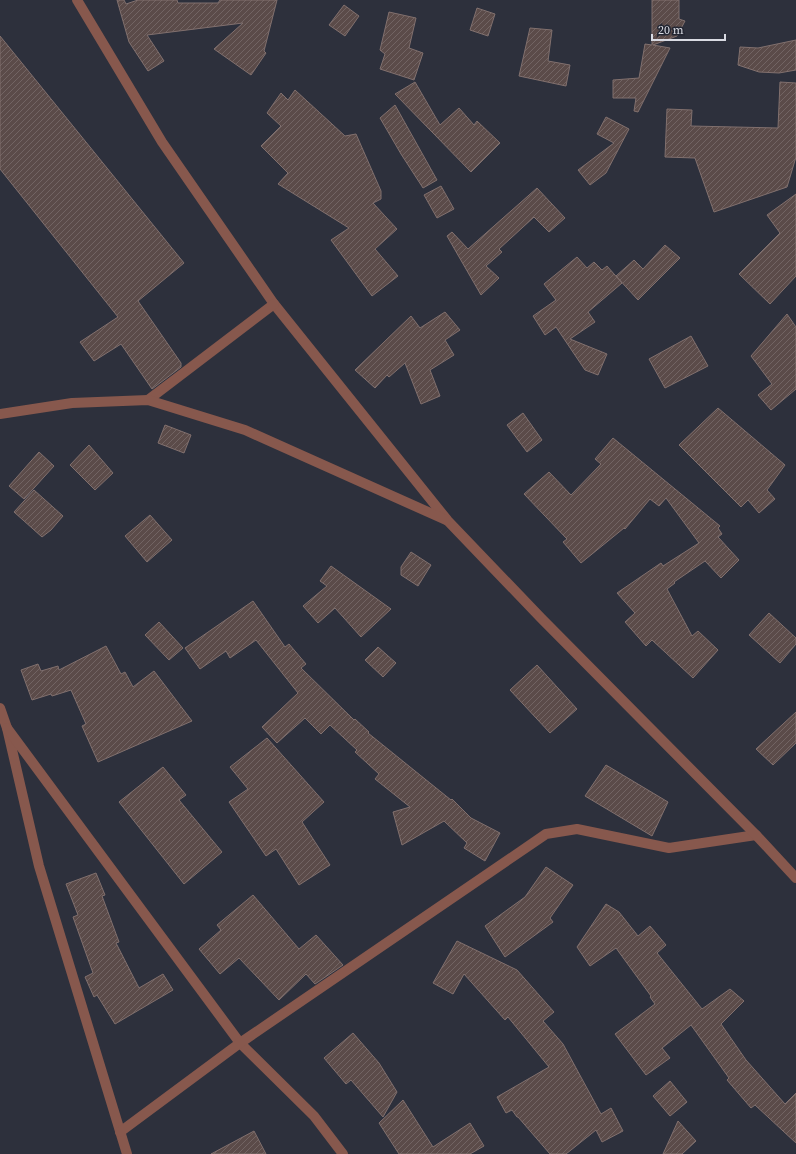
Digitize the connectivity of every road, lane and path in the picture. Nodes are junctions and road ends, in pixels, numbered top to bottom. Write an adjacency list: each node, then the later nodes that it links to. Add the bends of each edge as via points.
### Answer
1 (76, 0): 2 (street, via 162,142)
2 (274, 304): 3 (street); 5 (street)
3 (148, 400): 4 (street, via 72,403); 5 (street, via 245,430)
4 (0, 414)
5 (448, 521): 8 (street)
6 (0, 708): 7 (street)
7 (7, 728): 10 (street); 11 (street, via 39,866)
8 (756, 835): 9 (street); 10 (street, via 669,848 577,829 546,834)
9 (796, 878)
10 (240, 1044): 11 (street); 13 (street, via 314,1116)
11 (120, 1132): 12 (street)
12 (127, 1154)
13 (343, 1154)

